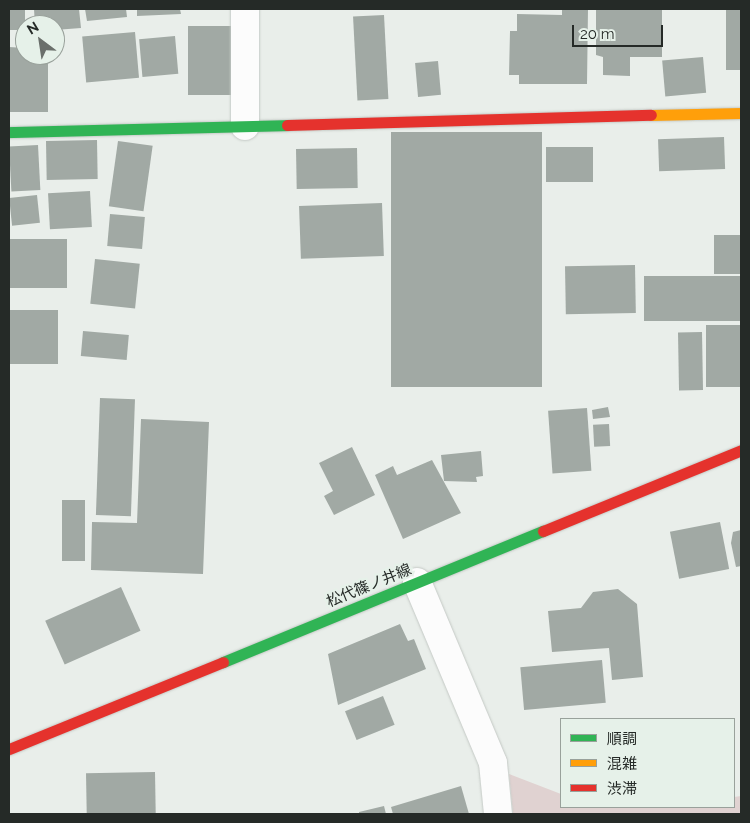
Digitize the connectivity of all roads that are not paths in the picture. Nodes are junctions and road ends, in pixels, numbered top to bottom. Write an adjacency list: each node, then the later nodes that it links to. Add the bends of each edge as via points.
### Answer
1 (246, 9): 3 (street)
2 (741, 113): 3 (main road)
3 (245, 126): 4 (main road)
4 (9, 132)
5 (741, 450): 6 (main road, 松代篠ノ井線)
6 (417, 582): 7 (main road, 松代篠ノ井線); 8 (street, via 493,763)
7 (9, 749)
8 (498, 814)

